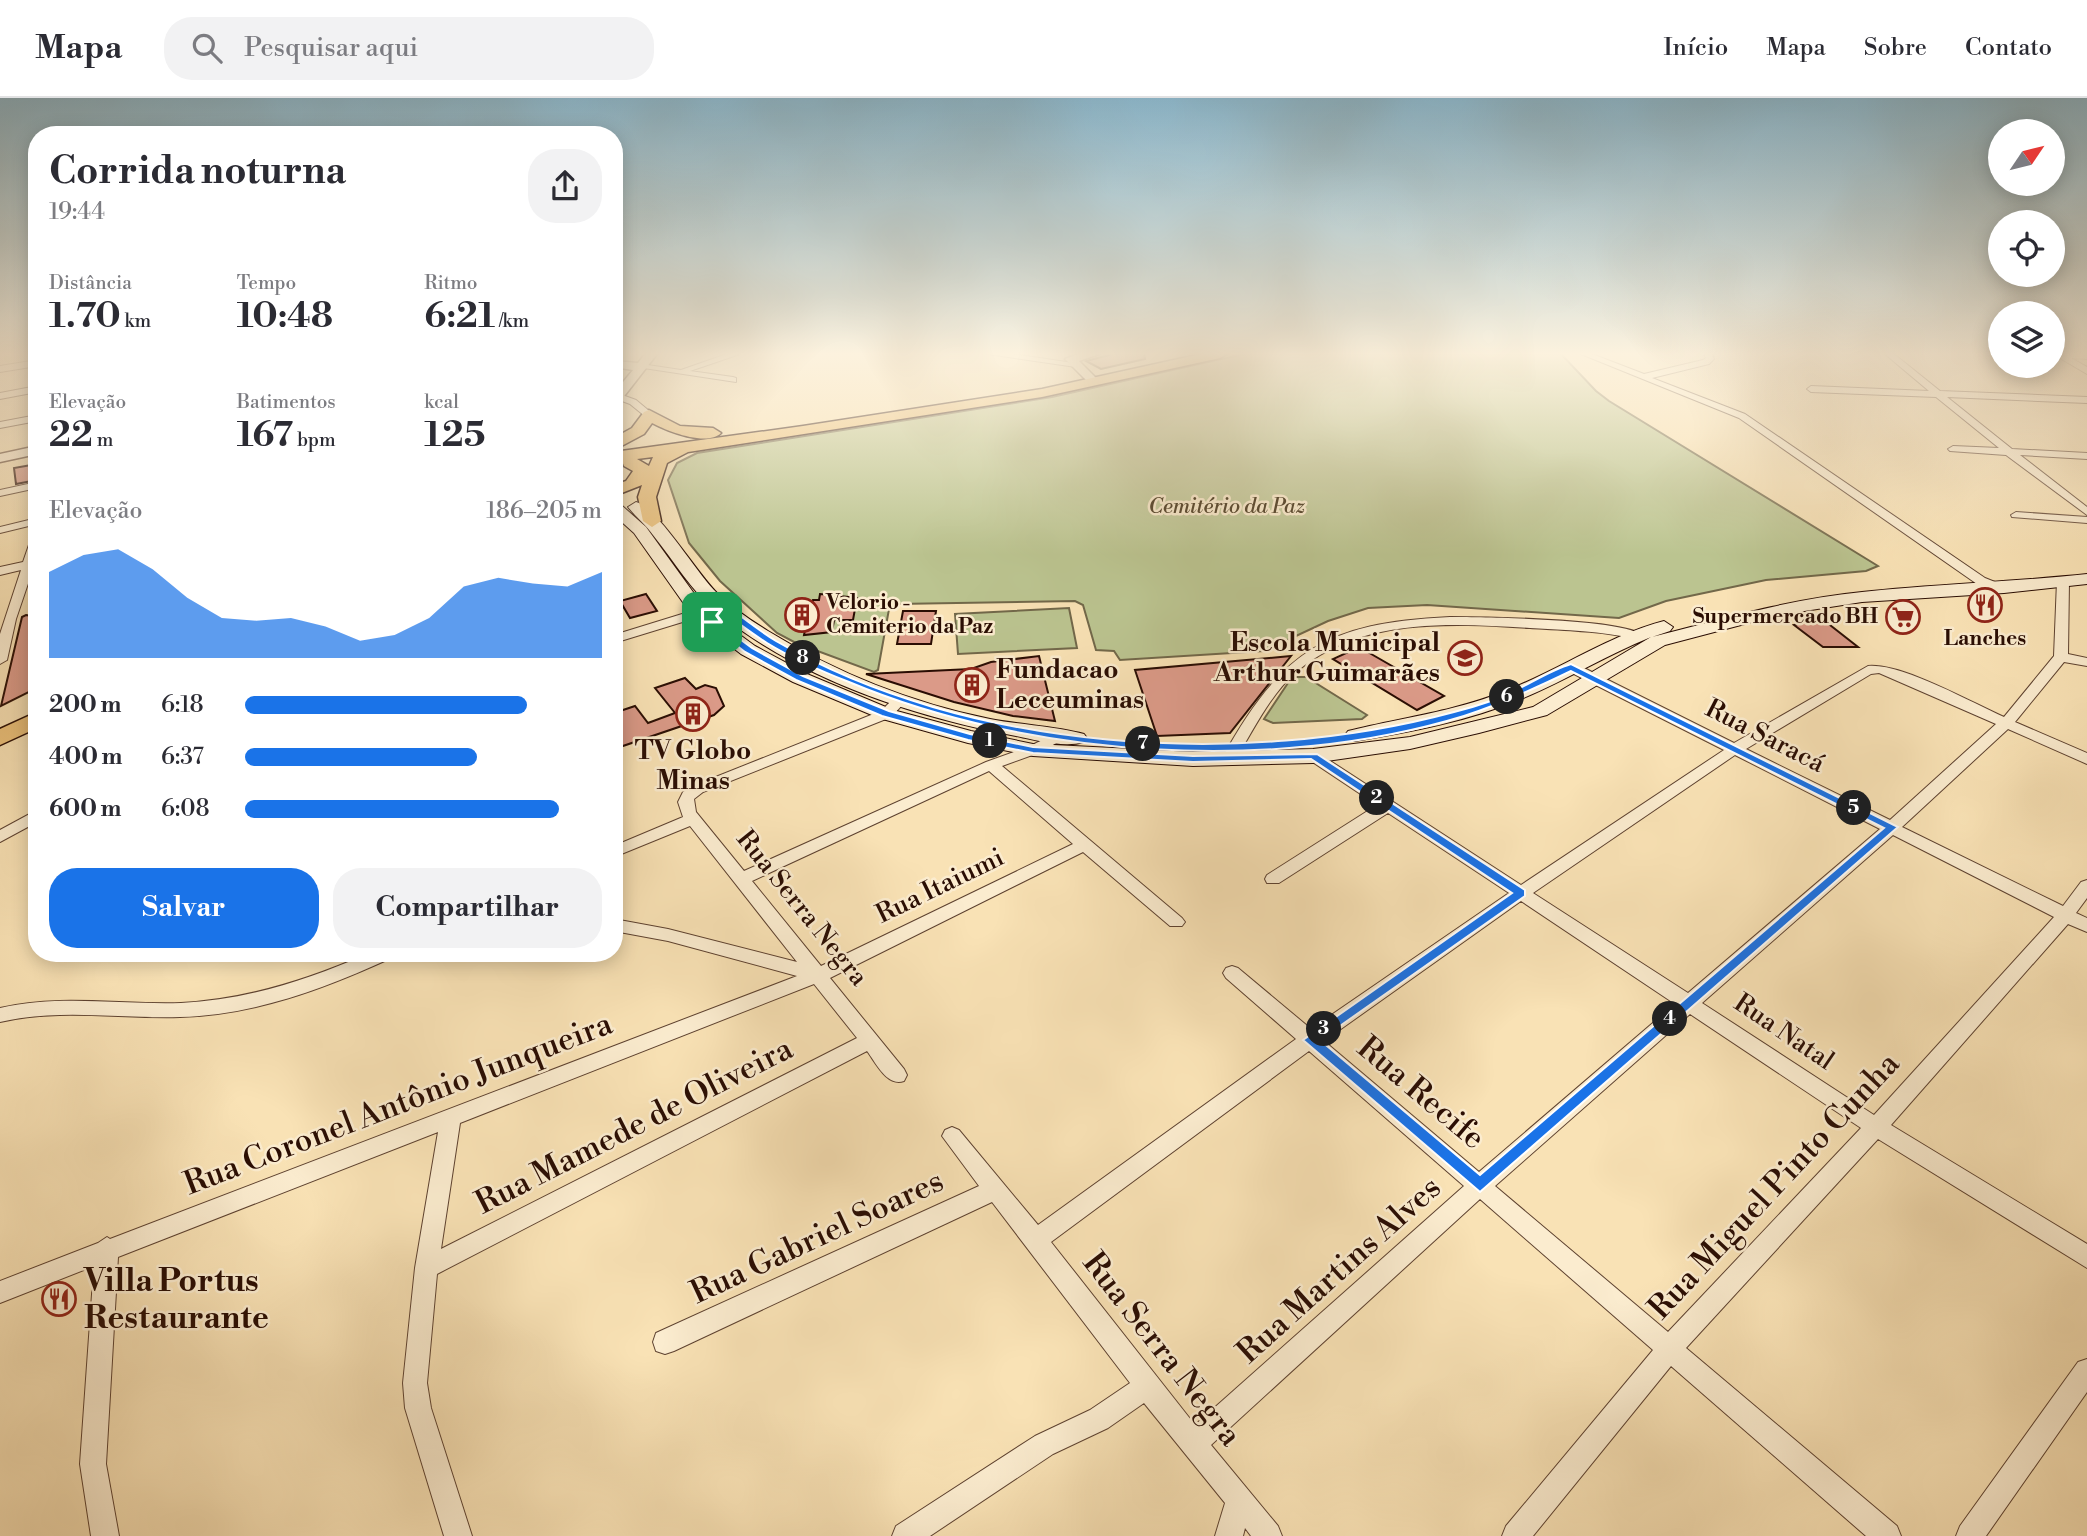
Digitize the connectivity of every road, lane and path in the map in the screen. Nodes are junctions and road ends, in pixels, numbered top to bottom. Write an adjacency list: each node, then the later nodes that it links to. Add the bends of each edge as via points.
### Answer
1 (21, 421): 8 (street)
2 (645, 421): 10 (main road)
3 (658, 421): 9 (main road, via 692,432)
4 (820, 421): 9 (main road)
5 (859, 421): 11 (main road)
6 (1749, 421): 34 (street)
7 (1971, 421): 15 (street)
8 (0, 425)
9 (754, 431): 13 (main road)
10 (623, 440)
11 (685, 448): 17 (main road); 28 (main road, via 659,460 647,496)
12 (1952, 449): 15 (street)
13 (623, 450)
14 (28, 452): 18 (street)
15 (2008, 452): 16 (street); 24 (street)
16 (2087, 456)
17 (623, 457)
18 (0, 458)
19 (623, 460): 21 (main road, via 642,472 632,485)
20 (28, 487): 22 (street)
21 (623, 488)
22 (0, 493)
23 (623, 502): 28 (main road)
24 (2087, 512)
25 (623, 515): 39 (main road, via 640,530)
26 (2015, 515): 27 (street)
27 (2087, 520)
28 (652, 521): 38 (main road)
29 (28, 523): 30 (street)
30 (0, 530)
31 (27, 565): 33 (street); 40 (street)
32 (2087, 567): 34 (main road)
33 (0, 571)
34 (1976, 577): 37 (street); 41 (main road, via 1829,589 1761,600)
35 (2087, 579): 36 (main road)
36 (2063, 581): 37 (main road); 43 (street)
37 (2004, 588): 47 (main road, via 1862,597 1778,610 1658,641)
38 (721, 606): 39 (street); 48 (main road, via 771,642)
39 (701, 614): 42 (street); 48 (main road, via 748,650 790,673)
40 (5, 620): 44 (street)
41 (1636, 635): 46 (main road); 58 (street, via 1457,619 1401,623 1337,639 1297,664 1268,695)
42 (623, 636)
43 (2061, 657): 45 (street); 51 (street, Rua Martins Alves)
44 (0, 660)
45 (2087, 662)
46 (1571, 667): 47 (street, Rua Saracá); 53 (main road, via 1514,695)
47 (1592, 678): 53 (main road, via 1540,711); 56 (street, Rua Saracá)
48 (893, 707): 54 (main road); 57 (main road, via 968,737); 63 (street, via 689,794 684,801)
49 (28, 708): 50 (main road)
50 (0, 722)
51 (2006, 723): 56 (street, via 1880,669 1868,670); 60 (street); 65 (street, Rua Martins Alves)
52 (28, 724): 55 (main road)
53 (1404, 736): 58 (main road); 59 (main road)
54 (1057, 737): 57 (street); 58 (main road)
55 (0, 738)
56 (1735, 748): 65 (street, Rua Saracá); 72 (street)
57 (1033, 750): 58 (main road); 61 (street)
58 (1232, 753): 59 (main road)
59 (1313, 756): 62 (street, Rua Natal)
60 (2087, 759)
61 (990, 765): 67 (street); 69 (street)
62 (1387, 806): 70 (street); 72 (street, Rua Natal)
63 (692, 819): 68 (street); 69 (street, Rua Serra Negra)
64 (28, 820): 66 (street)
65 (1892, 827): 73 (street, Rua Saracá); 80 (street, Rua Martins Alves)
66 (0, 837)
67 (1084, 845): 74 (street); 79 (street, Rua Itaiumi)
68 (623, 848)
69 (741, 879): 79 (street, Rua Serra Negra)
70 (1273, 879)
71 (2087, 886): 73 (street, Rua Miguel Pinto Cunha)
72 (1521, 893): 80 (street, Rua Natal); 83 (street)
73 (2065, 916): 75 (street, Rua Saracá); 86 (street, Rua Miguel Pinto Cunha)
74 (1177, 922)
75 (2087, 926)
76 (623, 927): 79 (street)
77 (366, 962): 81 (street, via 247,1001 185,1010 46,1009)
78 (1232, 973): 83 (street, Rua Recife)
79 (818, 975): 82 (street, Rua Serra Negra); 85 (street, Rua Coronel Antônio Junqueira)
80 (1690, 1002): 86 (street, Rua Natal); 88 (street, Rua Martins Alves)
81 (0, 1015)
82 (871, 1040): 84 (street, Rua Serra Negra); 93 (street, Rua Mamede de Oliveira)
83 (1310, 1040): 88 (street, Rua Recife); 90 (street)
84 (897, 1074)
85 (451, 1118): 91 (street, Rua Coronel Antônio Junqueira); 93 (street)
86 (1876, 1127): 92 (street, Rua Natal); 96 (street, Rua Miguel Pinto Cunha)
87 (952, 1136): 89 (street, Rua Serra Negra)
88 (1480, 1185): 96 (street, Rua Recife); 99 (street, Rua Martins Alves)
89 (996, 1189): 90 (street, Rua Serra Negra); 95 (street, Rua Gabriel Soares)
90 (1036, 1240): 98 (street, Rua Serra Negra)
91 (107, 1248): 94 (street, Rua Coronel Antônio Junqueira); 102 (street, via 93,1464)
92 (2087, 1257)
93 (426, 1268): 103 (street, via 415,1383 418,1408)
94 (0, 1292)
95 (665, 1342)
96 (1669, 1349): 107 (street, Rua Miguel Pinto Cunha); 108 (street, Rua Recife)
97 (2087, 1371): 109 (street)
98 (1147, 1387): 99 (street, Rua Serra Negra); 101 (street, via 1099,1419 1044,1445)
99 (1193, 1444): 100 (street, Rua Serra Negra)
100 (1239, 1499): 105 (street); 106 (street, Rua Serra Negra)
101 (936, 1525): 104 (street)
102 (105, 1536)
103 (458, 1536)
104 (906, 1536)
105 (1229, 1536)
106 (1268, 1536)
107 (1516, 1536)
108 (1887, 1536)
109 (1970, 1536)

